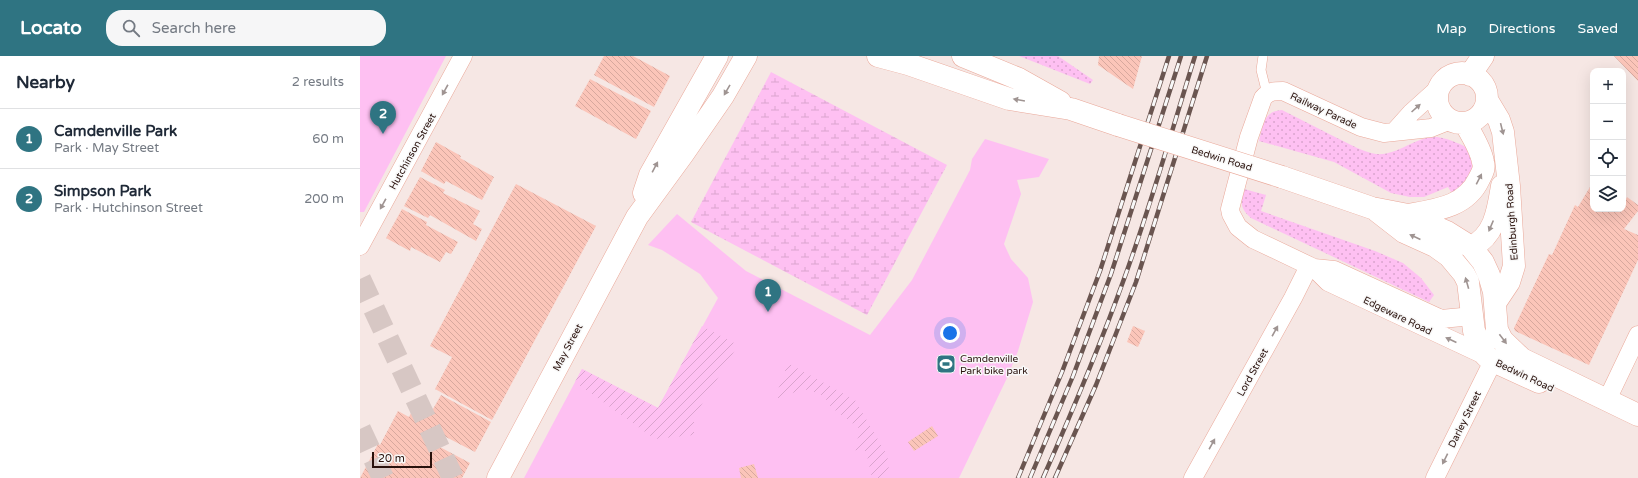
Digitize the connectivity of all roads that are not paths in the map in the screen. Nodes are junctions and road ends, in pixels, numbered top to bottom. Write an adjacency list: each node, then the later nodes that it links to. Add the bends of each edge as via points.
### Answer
1 (464, 56): 19 (street, Hutchinson Street, one-way to 19)
2 (717, 56): 18 (main road, May Street, one-way to 2, via 650,175)
3 (746, 56): 18 (main road, May Street, one-way to 18, via 724,96)
4 (878, 56): 12 (main road, Bedwin Road, one-way to 4, via 1009,99)
5 (963, 56): 12 (main road, Bedwin Road, via 1019,79)
6 (1263, 56): 10 (lane, via 1261,70)
7 (1483, 56): 8 (main road)
8 (1470, 75): 9 (main road, via 1452,75); 11 (main road, via 1480,80 1487,93)
9 (1441, 86): 13 (main road, via 1438,102 1442,112); 14 (street, one-way to 9)
10 (1267, 94): 14 (street, Railway Parade, via 1283,91 1361,127 1384,134); 22 (street, Edgeware Road, via 1263,98 1250,137 1230,209 1238,227 1253,239)
11 (1487, 100): 13 (main road, via 1480,115 1473,120); 15 (main road, Edinburgh Road, one-way to 15, via 1500,120)
12 (1071, 109): 16 (main road, Bedwin Road, bridge, via 1282,176)
13 (1458, 121): 14 (street, Railway Parade, via 1431,128); 17 (main road, one-way to 13, via 1455,205 1478,183 1484,170 1483,162)
14 (1394, 132)
15 (1506, 161): 20 (main road, Edinburgh Road, one-way to 20, via 1500,201 1491,228 1487,236); 23 (main road, Edinburgh Road, via 1514,266 1509,282)
16 (1372, 208): 17 (main road, Bedwin Road); 21 (main road, Bedwin Road, one-way to 16, via 1435,246 1404,232)
17 (1408, 216): 20 (main road, Bedwin Road, via 1447,232)
18 (637, 217): 31 (main road, May Street)
19 (361, 241)
20 (1471, 247): 21 (street, Edinburgh Road); 23 (main road, Bedwin Road, via 1489,275)
21 (1449, 256): 25 (main road, Bedwin Road, one-way to 21, via 1468,282)
22 (1312, 267): 24 (street, Edgeware Road, via 1328,282 1353,286); 32 (street, Lord Street, one-way to 22)
23 (1495, 302): 28 (main road, Bedwin Road, one-way to 28, via 1497,330 1502,340 1522,358)
24 (1409, 313): 25 (street, Edgeware Road, via 1441,319); 27 (street, Edgeware Road, one-way to 24)
25 (1472, 316): 27 (main road, Bedwin Road, via 1474,332)
26 (1638, 335): 28 (street)
27 (1489, 359): 30 (main road, Bedwin Road); 33 (street, Darley Street, one-way to 33)
28 (1607, 400): 29 (main road, Bedwin Road)
29 (1638, 415)
30 (1638, 427)
31 (498, 478)
32 (1193, 478)
33 (1436, 478)

